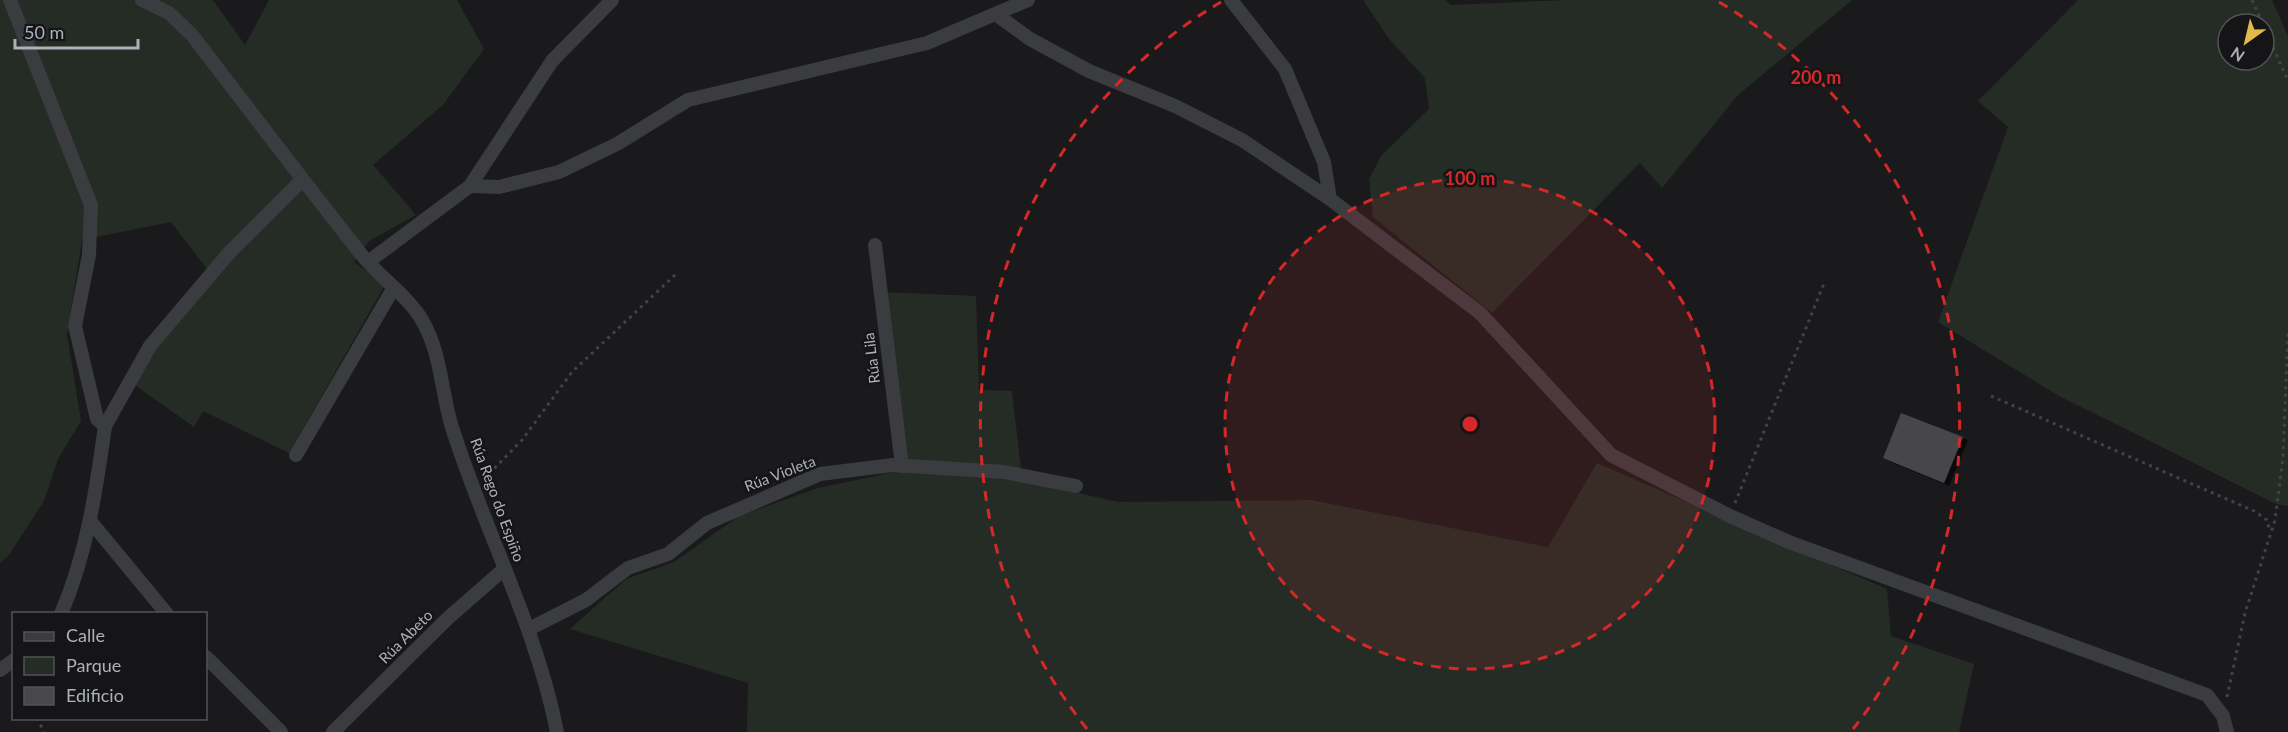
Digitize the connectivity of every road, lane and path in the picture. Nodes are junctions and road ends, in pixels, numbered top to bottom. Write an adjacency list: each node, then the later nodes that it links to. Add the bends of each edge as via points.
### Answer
1 (10, 0): 19 (street, via 91,205 89,255 75,326 97,419)
2 (142, 0): 9 (street, Rúa Rego do Espiño, via 169,12 192,35)
3 (612, 0): 10 (street, via 552,61)
4 (1028, 0): 6 (street)
5 (1231, 0): 11 (street, via 1285,69 1324,162)
6 (997, 15): 10 (street, via 927,43 688,100 617,144 558,172 499,188); 11 (street, via 1030,39 1089,71 1174,106 1242,140)
7 (2276, 54): 8 (path)
8 (2288, 81)
9 (302, 180): 13 (street, Rúa Rego do Espiño); 19 (street, via 229,253 150,346)
10 (470, 186): 13 (street)
11 (1330, 199): 24 (street, via 1480,314 1611,455)
12 (875, 245): 21 (street, Rúa Lila)
13 (368, 262): 16 (street, Rúa Rego do Espiño)
14 (676, 274): 23 (path, via 572,372 522,440)
15 (1825, 281): 24 (path)
16 (393, 289): 20 (street); 23 (street, Rúa Rego do Espiño, via 421,317 435,343 451,422)
17 (2288, 332): 26 (path, via 2283,458)
18 (1991, 396): 26 (path, via 2254,511 2267,520)
19 (105, 426): 25 (street)
20 (296, 455)
21 (902, 466): 22 (street, Rúa Violeta, via 1004,472); 30 (street, Rúa Violeta, via 820,474 763,497 707,524 668,554 628,568 586,600)
22 (1076, 486)
23 (474, 489): 27 (street, Rúa Rego do Espiño)
24 (1730, 516): 32 (street, via 1920,592 2207,695)
25 (91, 522): 28 (street, via 77,577); 29 (street)
26 (2270, 534): 32 (path, via 2244,613)
27 (504, 569): 30 (street, Rúa Rego do Espiño); 34 (street, Rúa Abeto, via 447,619)
28 (62, 612)
29 (165, 612)
30 (529, 629): 35 (street, Rúa Rego do Espiño, via 548,687)
31 (207, 658): 33 (street)
32 (2223, 716): 36 (street)
33 (281, 732)
34 (333, 732)
35 (557, 732)
36 (2227, 732)

